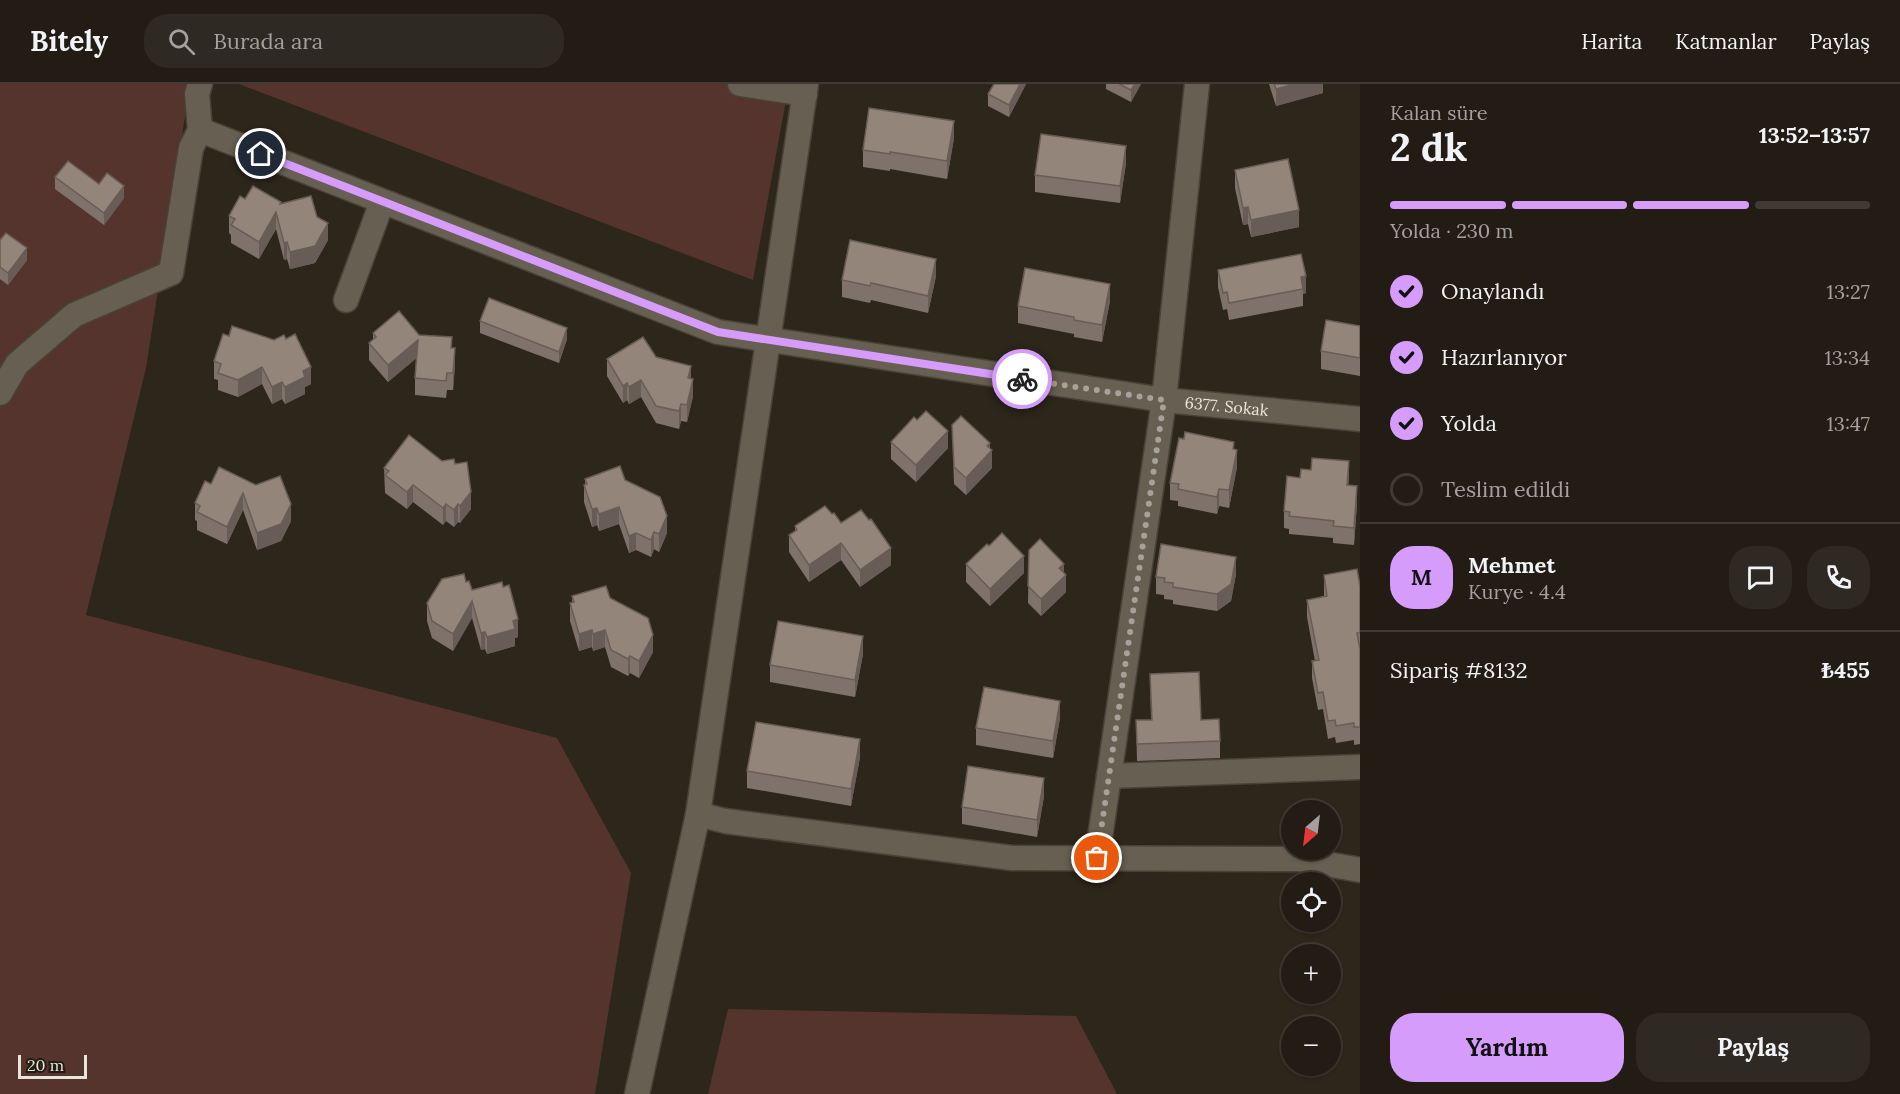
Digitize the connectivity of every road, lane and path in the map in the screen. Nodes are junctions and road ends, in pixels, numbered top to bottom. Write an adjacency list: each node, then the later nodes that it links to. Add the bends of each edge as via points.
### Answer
1 (200, 84): 5 (street)
2 (740, 84): 4 (street)
3 (1197, 84): 10 (street)
4 (805, 89): 8 (street)
5 (200, 130): 6 (street, 6377. Sokak); 9 (street, via 191,148 171,273 74,315 17,364)
6 (382, 202): 7 (street); 8 (street, 6377. Sokak, via 718,332)
7 (346, 300)
8 (768, 341): 10 (street, 6377. Sokak); 14 (street)
9 (0, 393)
10 (1164, 400): 11 (street, 6377. Sokak); 13 (street)
11 (1360, 419)
12 (1360, 767): 13 (street)
13 (1109, 776): 15 (street)
14 (698, 814): 15 (street, via 725,821 1012,858); 17 (street)
15 (1097, 858): 16 (street, via 1299,859)
16 (1360, 870)
17 (637, 1094)

